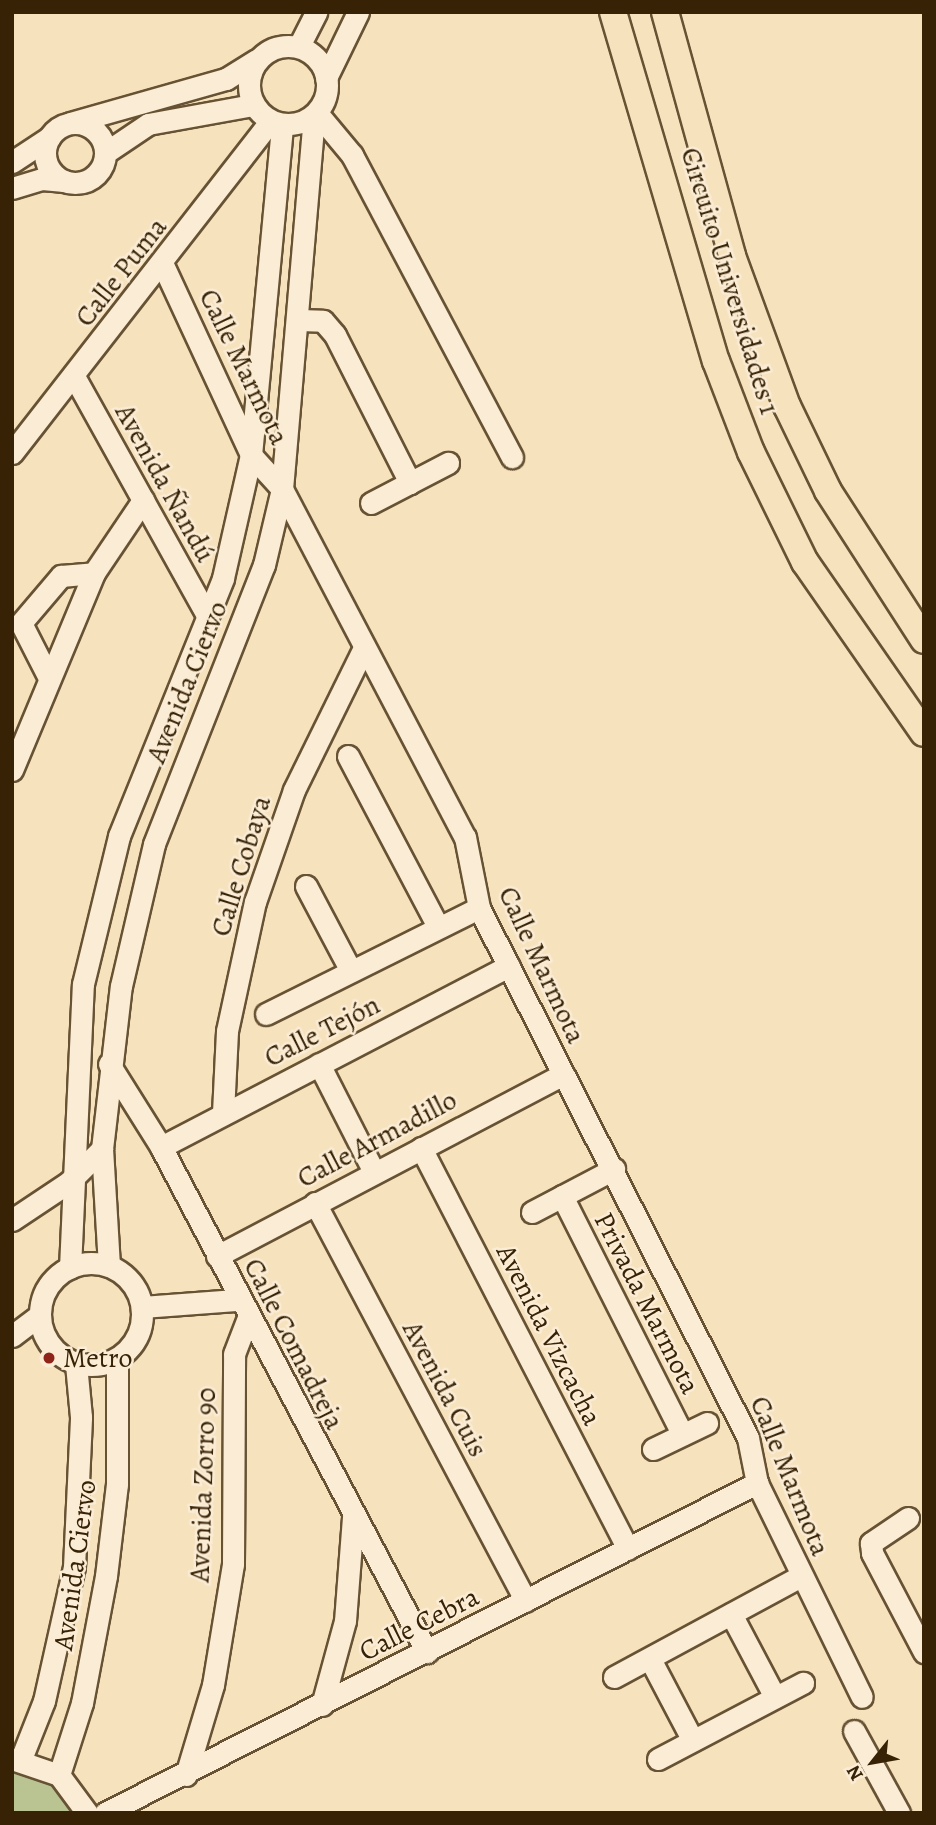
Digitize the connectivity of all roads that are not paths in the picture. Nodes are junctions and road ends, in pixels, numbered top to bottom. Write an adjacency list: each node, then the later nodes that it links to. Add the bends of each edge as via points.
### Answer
1 (316, 12): 5 (street)
2 (358, 12): 7 (street)
3 (613, 12): 33 (main road, Circuito Universidades 1, via 716,361 751,452 805,562)
4 (665, 12): 30 (main road, Circuito Universidades 1, via 732,256 787,406 828,491)
5 (299, 46): 6 (street, via 275,47); 7 (street, via 321,61)
6 (256, 60): 8 (street, via 248,82); 11 (street, via 226,79)
7 (326, 78): 9 (street)
8 (253, 104): 10 (street); 13 (street, via 148,124)
9 (315, 114): 10 (street, via 296,125); 18 (street, Avenida Ciervo); 22 (street, via 352,155)
10 (276, 122): 17 (street, Calle Puma); 21 (street, Avenida Ciervo)
11 (70, 124): 12 (street); 13 (street, via 95,130)
12 (50, 138): 14 (street); 15 (street, via 47,162)
13 (105, 153): 15 (street, via 89,180)
14 (12, 162)
15 (64, 181): 16 (street, via 42,179)
16 (12, 188)
17 (163, 265): 19 (street, Calle Puma); 21 (street, Calle Marmota)
18 (299, 320): 24 (street, via 323,321 335,335); 25 (street, Avenida Ciervo)
19 (75, 378): 20 (street, Calle Puma); 26 (street, Avenida Ñandú)
20 (12, 453)
21 (251, 455): 25 (street, Calle Marmota); 29 (street, Avenida Ciervo, via 223,578)
22 (512, 457)
23 (448, 464): 24 (street)
24 (410, 483): 27 (street)
25 (282, 489): 31 (street, Calle Marmota); 37 (street, Avenida Ciervo, via 264,565)
26 (142, 500): 28 (street); 29 (street, Avenida Ñandú)
27 (371, 503)
28 (94, 573): 32 (street); 32 (street, via 61,576 21,623)
29 (208, 615): 36 (street, Avenida Ciervo)
30 (924, 640)
31 (363, 650): 39 (street, Calle Marmota, via 465,837); 47 (street, Calle Cobaya, via 293,790 255,902 227,1031)
32 (48, 676): 35 (street)
33 (924, 733)
34 (348, 756): 40 (street)
35 (13, 765)
36 (118, 836): 37 (street); 53 (street, Avenida Ciervo, via 83,984)
37 (154, 844): 44 (street, Avenida Ciervo)
38 (306, 886): 42 (street)
39 (479, 908): 40 (street); 41 (street, Calle Marmota)
40 (438, 927): 42 (street)
41 (509, 966): 45 (street, Calle Tejón); 46 (street, Calle Marmota)
42 (351, 971): 43 (street)
43 (265, 1014)
44 (109, 1064): 48 (street, Calle Comadreja); 50 (street, Avenida Ciervo)
45 (319, 1064): 47 (street, Calle Tejón); 52 (street)
46 (563, 1074): 49 (street, Calle Armadillo); 51 (street, Calle Marmota)
47 (223, 1113): 48 (street, Calle Tejón)
48 (161, 1147): 58 (street, Calle Comadreja)
49 (421, 1148): 52 (street, Calle Armadillo); 74 (street, Avenida Vizcacha)
50 (102, 1149): 53 (street); 59 (street, Avenida Ciervo)
51 (614, 1169): 54 (street, Privada Marmota); 71 (street, Calle Marmota, via 748,1438)
52 (374, 1172): 55 (street, Calle Armadillo)
53 (69, 1182): 57 (street); 60 (street, Avenida Ciervo)
54 (562, 1196): 56 (street, Privada Marmota); 69 (street, Privada Marmota)
55 (315, 1203): 58 (street, Calle Armadillo); 78 (street, Avenida Cuis)
56 (532, 1212)
57 (12, 1220)
58 (217, 1256): 61 (street, Calle Comadreja)
59 (109, 1266): 60 (street); 62 (street, via 125,1276)
60 (69, 1268): 63 (street, via 45,1293)
61 (236, 1300): 62 (street); 64 (street, Calle Comadreja)
62 (142, 1307): 66 (street, via 132,1346)
63 (40, 1315): 65 (street); 67 (street, via 49,1343)
64 (247, 1320): 72 (street, Calle Comadreja); 93 (street, Avenida Zorro 90, via 234,1354 233,1564 213,1685)
65 (12, 1336)
66 (117, 1359): 67 (street); 76 (street, Avenida Ciervo, via 117,1484)
67 (76, 1364): 75 (street, Avenida Ciervo, via 81,1417)
68 (707, 1423): 69 (street)
69 (682, 1434): 70 (street)
70 (653, 1448)
71 (757, 1483): 74 (street, Calle Cebra); 77 (street, Calle Marmota)
72 (353, 1516): 80 (street, Calle Comadreja); 87 (street, via 345,1621)
73 (908, 1518): 81 (street, via 871,1543 872,1553)
74 (628, 1549): 78 (street, Calle Cebra)
75 (74, 1567): 76 (street); 90 (street, Avenida Ciervo, via 44,1702)
76 (106, 1576): 92 (street, Avenida Ciervo, via 82,1703)
77 (802, 1576): 79 (street); 86 (street, Calle Marmota)
78 (526, 1601): 80 (street, Calle Cebra)
79 (731, 1614): 82 (street); 85 (street)
80 (426, 1652): 87 (street, Calle Cebra)
81 (924, 1653)
82 (650, 1659): 83 (street); 89 (street)
83 (614, 1677)
84 (803, 1683): 85 (street)
85 (775, 1697): 89 (street)
86 (862, 1697)
87 (322, 1705): 93 (street, Calle Cebra)
88 (854, 1731): 96 (street)
89 (692, 1739): 91 (street)
90 (17, 1759): 92 (street)
91 (659, 1759)
92 (59, 1775): 94 (street)
93 (186, 1775): 95 (street, Calle Cebra)
94 (87, 1813)
95 (105, 1813)
96 (899, 1813)

